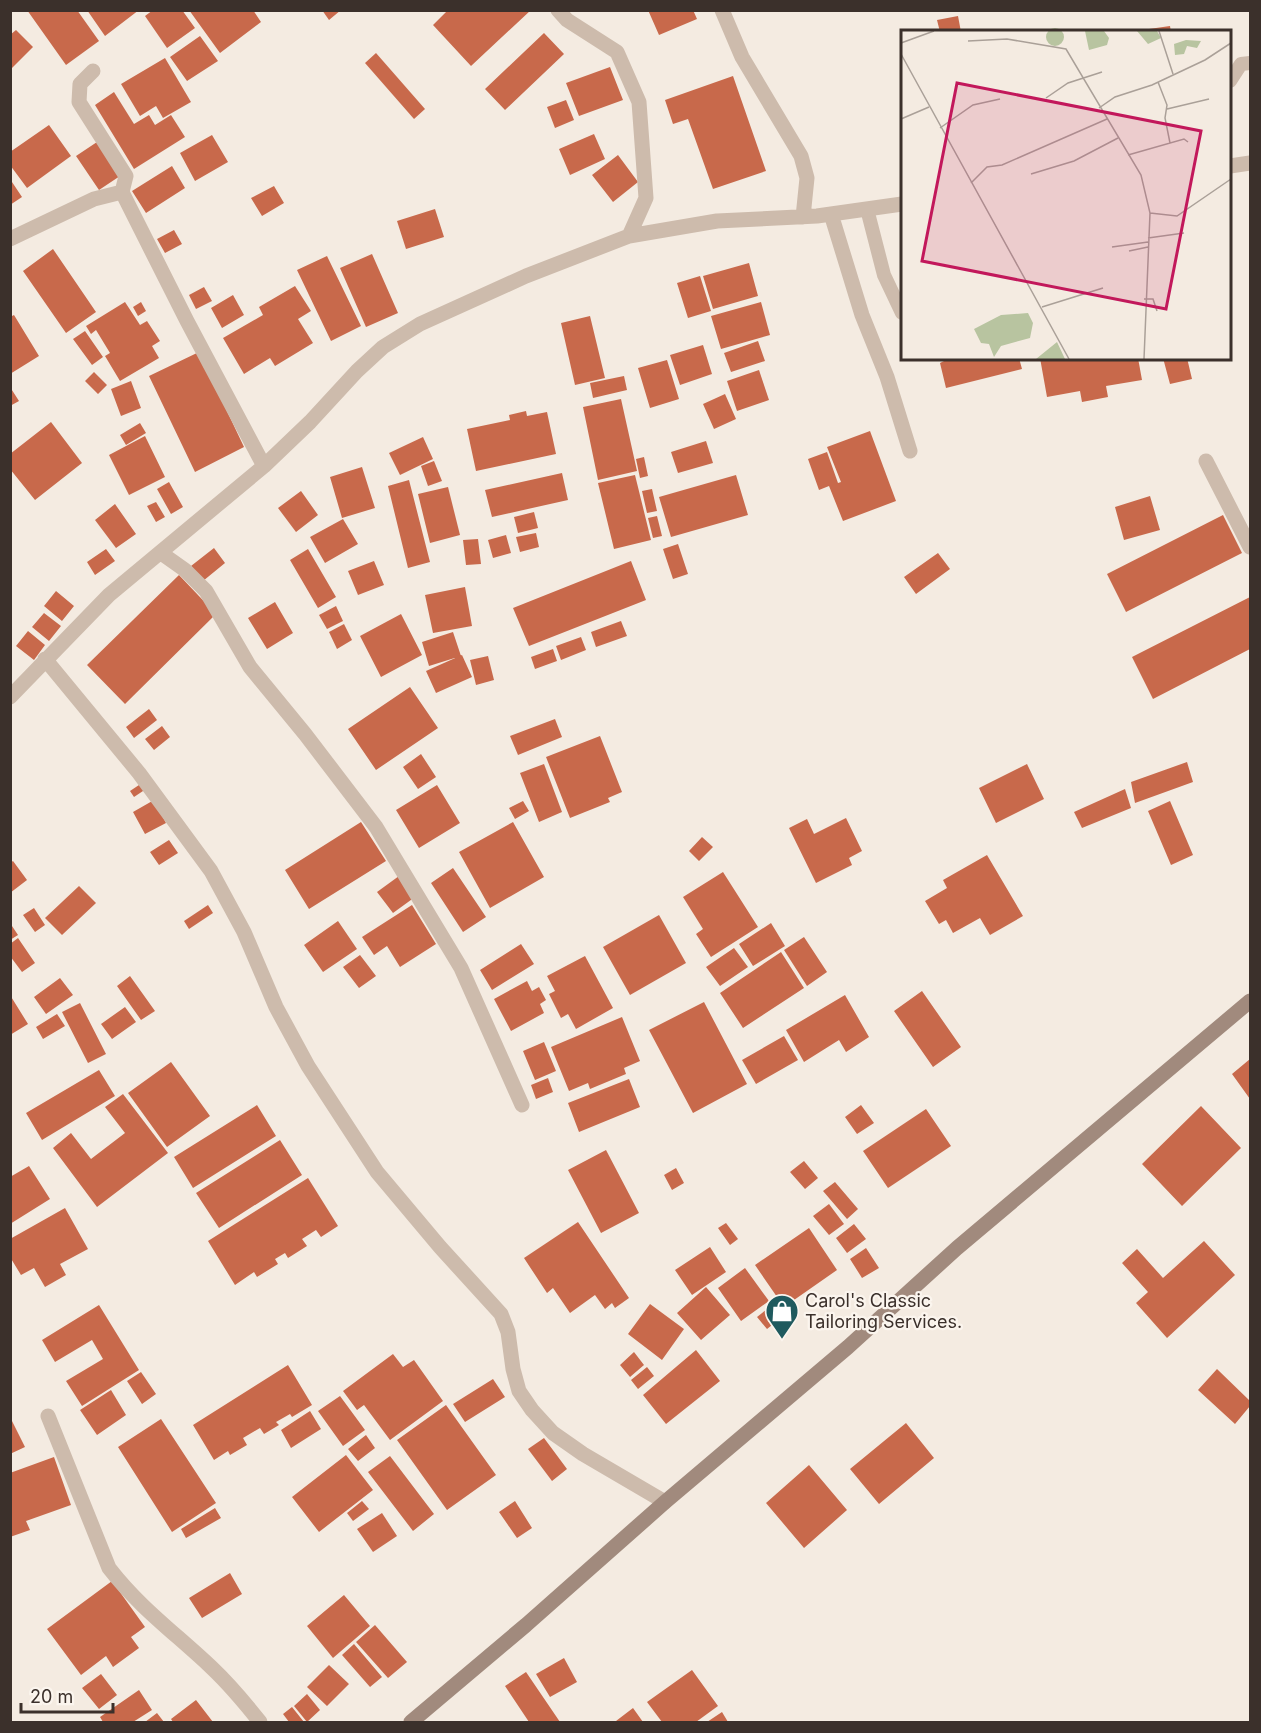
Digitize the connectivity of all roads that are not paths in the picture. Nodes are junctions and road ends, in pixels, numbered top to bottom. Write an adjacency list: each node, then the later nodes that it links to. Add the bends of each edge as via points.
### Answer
1 (558, 10): 13 (street, via 617,52 639,102 646,198)
2 (722, 10): 12 (street, via 742,57 801,156 807,178)
3 (1251, 63): 5 (lane, via 1241,64)
4 (93, 71): 8 (street, via 80,84 79,102 126,176)
5 (1231, 79)
6 (1251, 164): 7 (street)
7 (1231, 166)
8 (122, 192): 14 (street, via 94,199); 18 (street)
9 (901, 204): 10 (street)
10 (867, 209): 11 (street); 15 (lane, via 884,275)
11 (831, 214): 12 (street); 16 (street)
12 (803, 217): 13 (street, via 717,222)
13 (628, 236): 18 (street, via 420,324 383,347)
14 (10, 239)
15 (901, 309)
16 (910, 450)
17 (1206, 461): 19 (street)
18 (264, 466): 20 (street)
19 (1251, 547)
20 (161, 553): 21 (street, via 109,595); 24 (street, via 206,591 250,667 376,827 461,968)
21 (45, 659): 22 (street); 26 (street, via 139,773 211,871 308,1066 377,1172 501,1314 519,1392 532,1410 553,1433 583,1454)
22 (10, 697)
23 (1251, 1001): 26 (street, via 957,1248 848,1347)
24 (522, 1105)
25 (48, 1416): 27 (street, via 110,1568 146,1610 211,1667)
26 (665, 1502): 28 (street)
27 (260, 1722)
28 (411, 1722)

